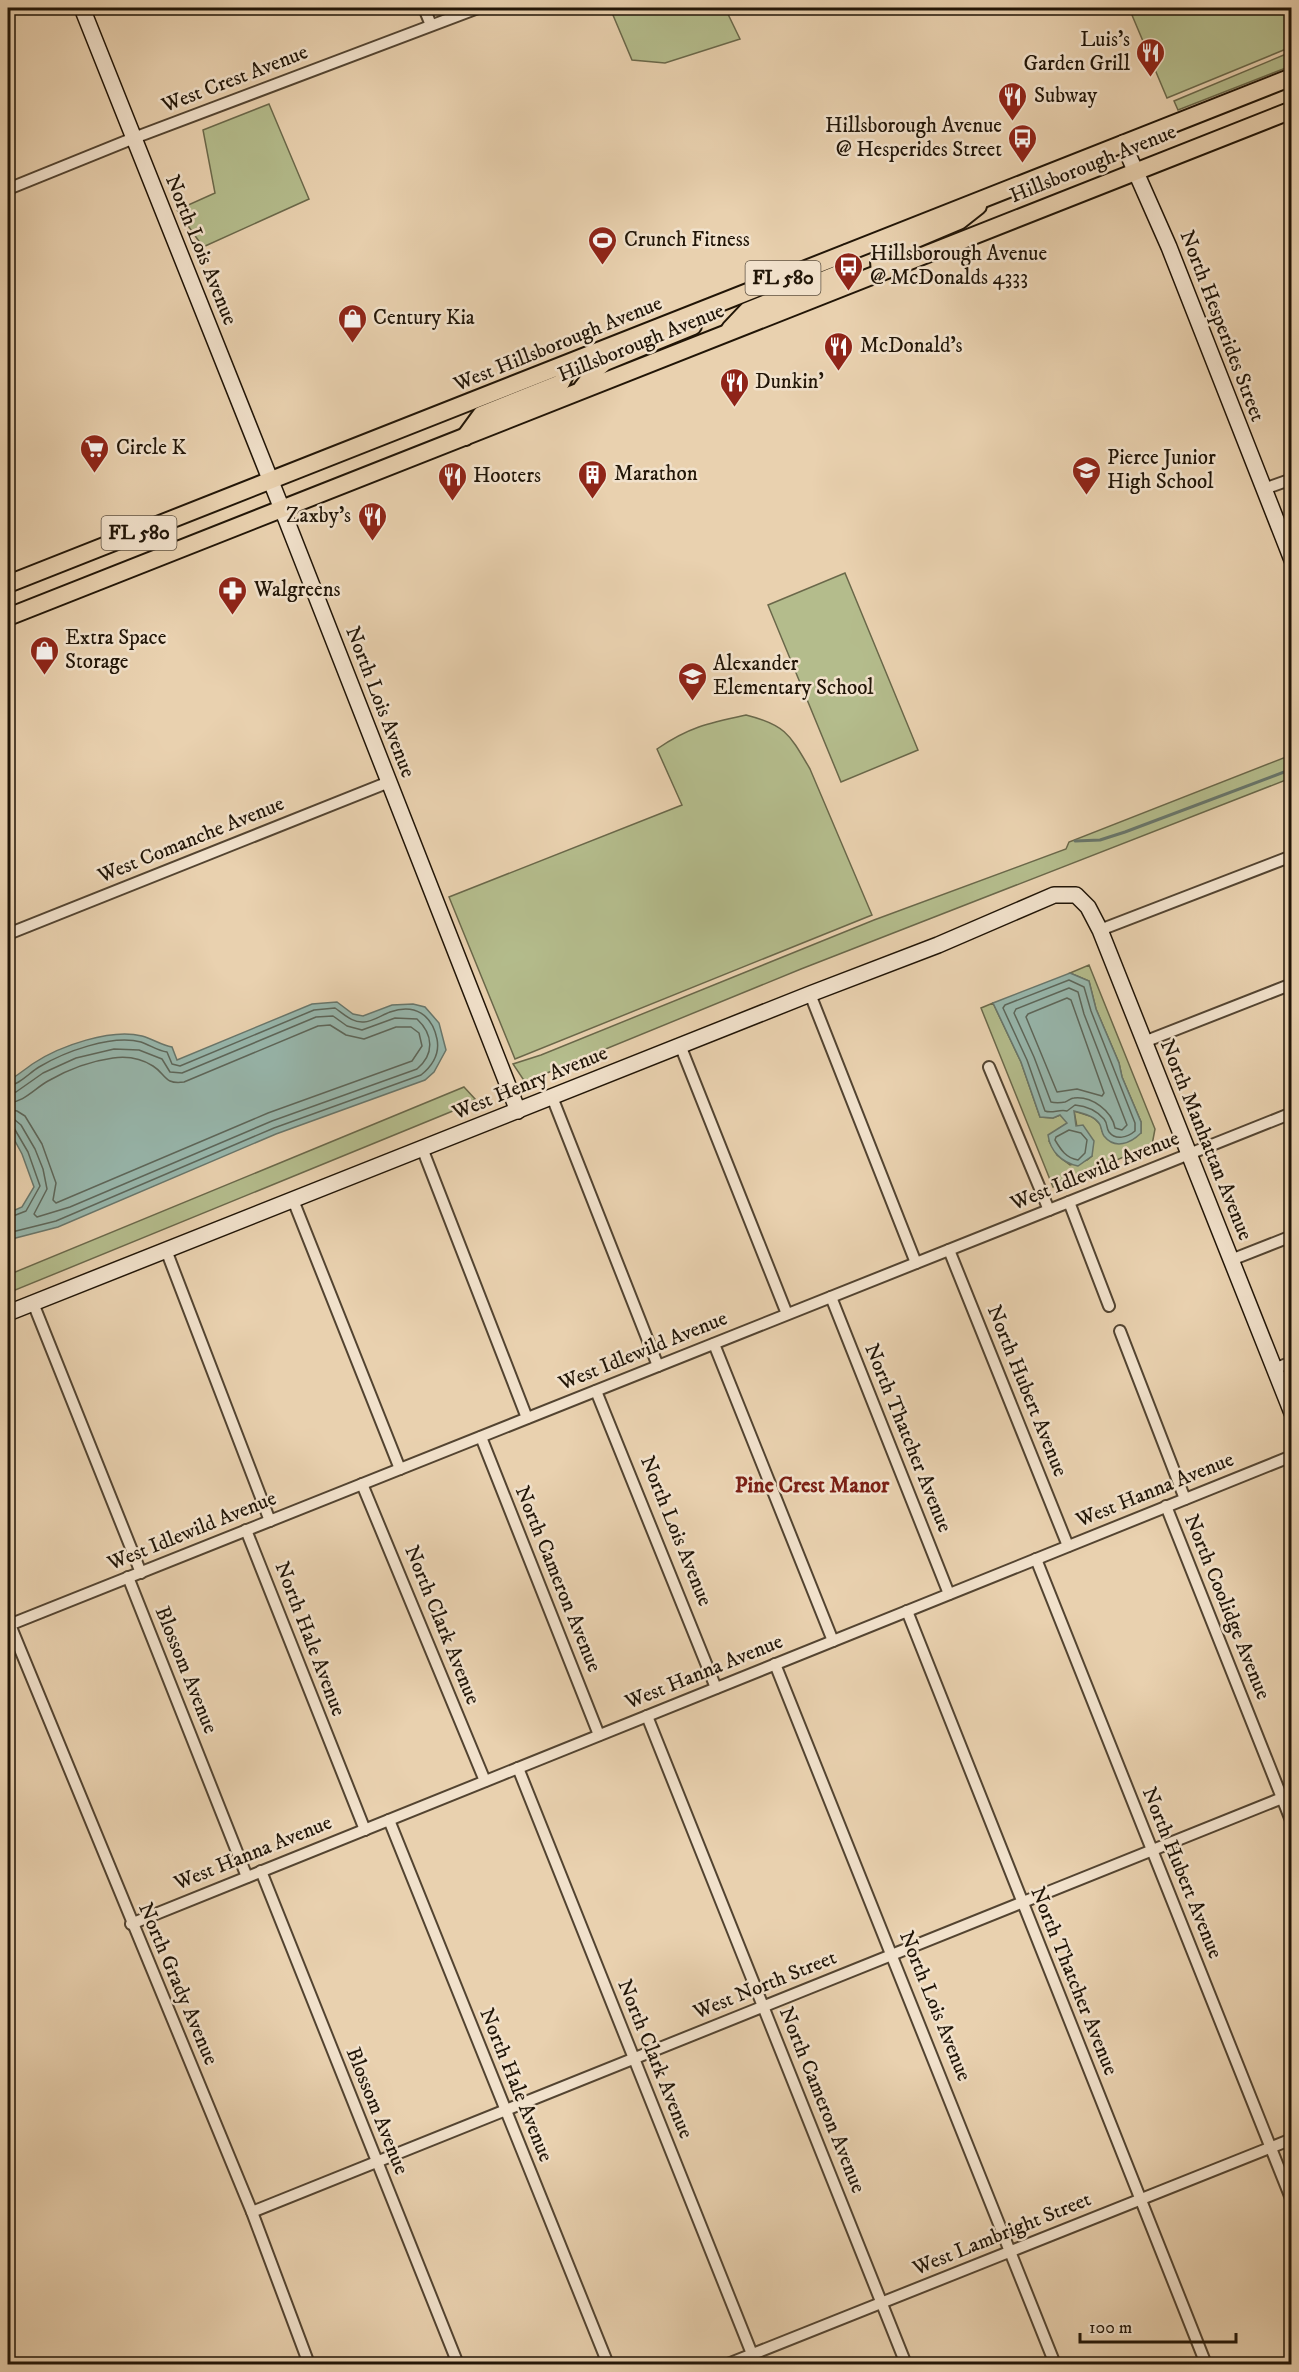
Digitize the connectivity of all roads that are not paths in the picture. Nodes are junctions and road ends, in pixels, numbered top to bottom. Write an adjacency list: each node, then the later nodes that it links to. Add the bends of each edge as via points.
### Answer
1 (82, 8): 7 (street, North Lois Avenue)
2 (424, 8): 4 (street)
3 (477, 8): 4 (street, West Crest Avenue)
4 (431, 26): 7 (street, West Crest Avenue)
5 (1292, 77): 8 (main road, Hillsborough Avenue / FL 580)
6 (1292, 110): 9 (main road, Hillsborough Avenue / FL 580)
7 (134, 138): 10 (street, West Crest Avenue); 20 (street, North Lois Avenue)
8 (1123, 143): 9 (street, North Hesperides Street); 11 (main road, West Hillsborough Avenue / FL 580)
9 (1136, 172): 13 (main road, Hillsborough Avenue / FL 580); 21 (street, North Hesperides Street)
10 (8, 189)
11 (987, 197): 12 (main road, West Hillsborough Avenue / FL 580); 13 (main road, via 959,222 883,253)
12 (847, 253): 14 (main road, West Hillsborough Avenue / FL 580); 15 (main road, via 844,269 838,274 747,311)
13 (880, 273): 15 (main road, Hillsborough Avenue / FL 580)
14 (704, 310): 16 (main road, West Hillsborough Avenue / FL 580); 17 (main road, via 694,326 605,362)
15 (725, 334): 17 (main road, Hillsborough Avenue / FL 580)
16 (571, 363): 18 (main road, via 561,383 481,415); 20 (main road, West Hillsborough Avenue / FL 580)
17 (580, 392): 18 (main road, Hillsborough Avenue / FL 580)
18 (464, 438): 22 (main road, Hillsborough Avenue / FL 580)
19 (1292, 479): 21 (street)
20 (271, 481): 22 (street, North Lois Avenue); 24 (main road, West Hillsborough Avenue / FL 580)
21 (1264, 489): 23 (street, North Hesperides Street)
22 (282, 509): 25 (main road, Hillsborough Avenue / FL 580); 26 (street, North Lois Avenue)
23 (1292, 560)
24 (8, 584)
25 (8, 617)
26 (389, 782): 30 (street, West Comanche Avenue); 37 (street, North Lois Avenue)
27 (1292, 856): 29 (street)
28 (1068, 895): 29 (street, North Manhattan Avenue, via 1076,895 1088,907); 32 (street, West Henry Avenue, via 1054,895)
29 (1100, 930): 33 (street, North Manhattan Avenue)
30 (8, 934)
31 (1292, 984): 33 (street)
32 (810, 994): 34 (street, West Henry Avenue); 48 (street)
33 (1144, 1042): 40 (street, North Manhattan Avenue)
34 (680, 1045): 36 (street, West Henry Avenue); 53 (street)
35 (989, 1067): 43 (street)
36 (552, 1097): 37 (street, West Henry Avenue); 57 (street)
37 (518, 1111): 39 (street, West Henry Avenue)
38 (1292, 1113): 40 (street, West Idlewild Avenue)
39 (422, 1148): 41 (street, West Henry Avenue); 61 (street)
40 (1189, 1154): 42 (street, West Idlewild Avenue); 47 (street, North Manhattan Avenue)
41 (293, 1200): 45 (street, West Henry Avenue); 64 (street)
42 (1069, 1202): 43 (street, West Idlewild Avenue); 51 (street)
43 (1049, 1210): 46 (street, West Idlewild Avenue)
44 (1292, 1236): 47 (street)
45 (166, 1250): 50 (street, West Henry Avenue); 68 (street)
46 (950, 1250): 48 (street, West Idlewild Avenue); 70 (street, North Hubert Avenue)
47 (1231, 1260): 58 (street, North Manhattan Avenue)
48 (916, 1263): 49 (street, West Idlewild Avenue)
49 (831, 1297): 53 (street, West Idlewild Avenue); 74 (street, North Thatcher Avenue)
50 (33, 1303): 52 (street, West Henry Avenue); 72 (street)
51 (1109, 1306)
52 (8, 1313)
53 (787, 1314): 55 (street, West Idlewild Avenue)
54 (1120, 1331): 66 (street, North Coolidge Avenue)
55 (714, 1344): 57 (street, West Idlewild Avenue); 77 (street)
56 (1292, 1362): 58 (street)
57 (658, 1366): 59 (street, West Idlewild Avenue)
58 (1274, 1369): 60 (street, North Manhattan Avenue)
59 (596, 1391): 61 (street, West Idlewild Avenue); 79 (street, North Lois Avenue)
60 (1292, 1413)
61 (527, 1418): 62 (street, West Idlewild Avenue)
62 (481, 1437): 64 (street, West Idlewild Avenue); 81 (street, North Cameron Avenue)
63 (1292, 1456): 66 (street, West Hanna Avenue)
64 (400, 1469): 65 (street, West Idlewild Avenue)
65 (362, 1484): 68 (street, West Idlewild Avenue); 83 (street, North Clark Avenue)
66 (1185, 1499): 67 (street, West Hanna Avenue)
67 (1166, 1506): 70 (street, West Hanna Avenue); 84 (street, North Coolidge Avenue)
68 (270, 1521): 69 (street, West Idlewild Avenue)
69 (246, 1530): 72 (street, West Idlewild Avenue); 87 (street, North Hale Avenue)
70 (1068, 1546): 71 (street, West Hanna Avenue)
71 (1036, 1559): 74 (street, West Hanna Avenue); 88 (street, North Hubert Avenue)
72 (141, 1573): 73 (street, West Idlewild Avenue)
73 (128, 1578): 76 (street, West Idlewild Avenue); 90 (street, Blossom Avenue)
74 (949, 1594): 75 (street, West Hanna Avenue)
75 (907, 1611): 77 (street, West Hanna Avenue); 91 (street, North Thatcher Avenue)
76 (8, 1622): 92 (street, North Grady Avenue)
77 (833, 1641): 78 (street, West Hanna Avenue)
78 (775, 1664): 79 (street, West Hanna Avenue); 93 (street, North Lois Avenue)
79 (716, 1688): 80 (street, West Hanna Avenue)
80 (647, 1716): 81 (street, West Hanna Avenue); 94 (street, North Cameron Avenue)
81 (599, 1735): 82 (street, West Hanna Avenue)
82 (518, 1768): 83 (street, West Hanna Avenue); 95 (street, North Clark Avenue)
83 (485, 1781): 85 (street, West Hanna Avenue)
84 (1287, 1796): 86 (street, North Coolidge Avenue); 88 (street, West North Street)
85 (388, 1820): 87 (street, West Hanna Avenue); 96 (street, North Hale Avenue)
86 (1292, 1823)
87 (364, 1830): 89 (street, West Hanna Avenue)
88 (1152, 1851): 91 (street, West North Street); 98 (street, North Hubert Avenue)
89 (261, 1871): 90 (street, West Hanna Avenue); 99 (street, Blossom Avenue)
90 (247, 1877): 92 (street, West Hanna Avenue)
91 (1022, 1902): 93 (street, West North Street); 100 (street, North Thatcher Avenue)
92 (131, 1924): 102 (street, North Grady Avenue)
93 (892, 1955): 94 (street, West North Street); 103 (street, North Lois Avenue)
94 (764, 2007): 95 (street, West North Street); 104 (street, North Cameron Avenue)
95 (634, 2058): 96 (street, West North Street); 105 (street, North Clark Avenue)
96 (506, 2110): 99 (street, West North Street); 108 (street, North Hale Avenue)
97 (1292, 2139): 98 (street, West Lambright Street)
98 (1271, 2147): 100 (street, West Lambright Street); 101 (street, North Hubert Avenue)
99 (377, 2162): 102 (street, West North Street); 107 (street, Blossom Avenue)
100 (1140, 2199): 103 (street, West Lambright Street); 112 (street, North Thatcher Avenue)
101 (1292, 2201)
102 (252, 2212): 106 (street, North Grady Avenue)
103 (1010, 2252): 104 (street, West Lambright Street); 111 (street, North Lois Avenue)
104 (881, 2303): 105 (street, West Lambright Street); 110 (street, North Cameron Avenue)
105 (754, 2360): 109 (street, West Lambright Street)
106 (309, 2364)
107 (458, 2364)
108 (608, 2364)
109 (728, 2364)
110 (906, 2364)
111 (1055, 2364)
112 (1206, 2364)

